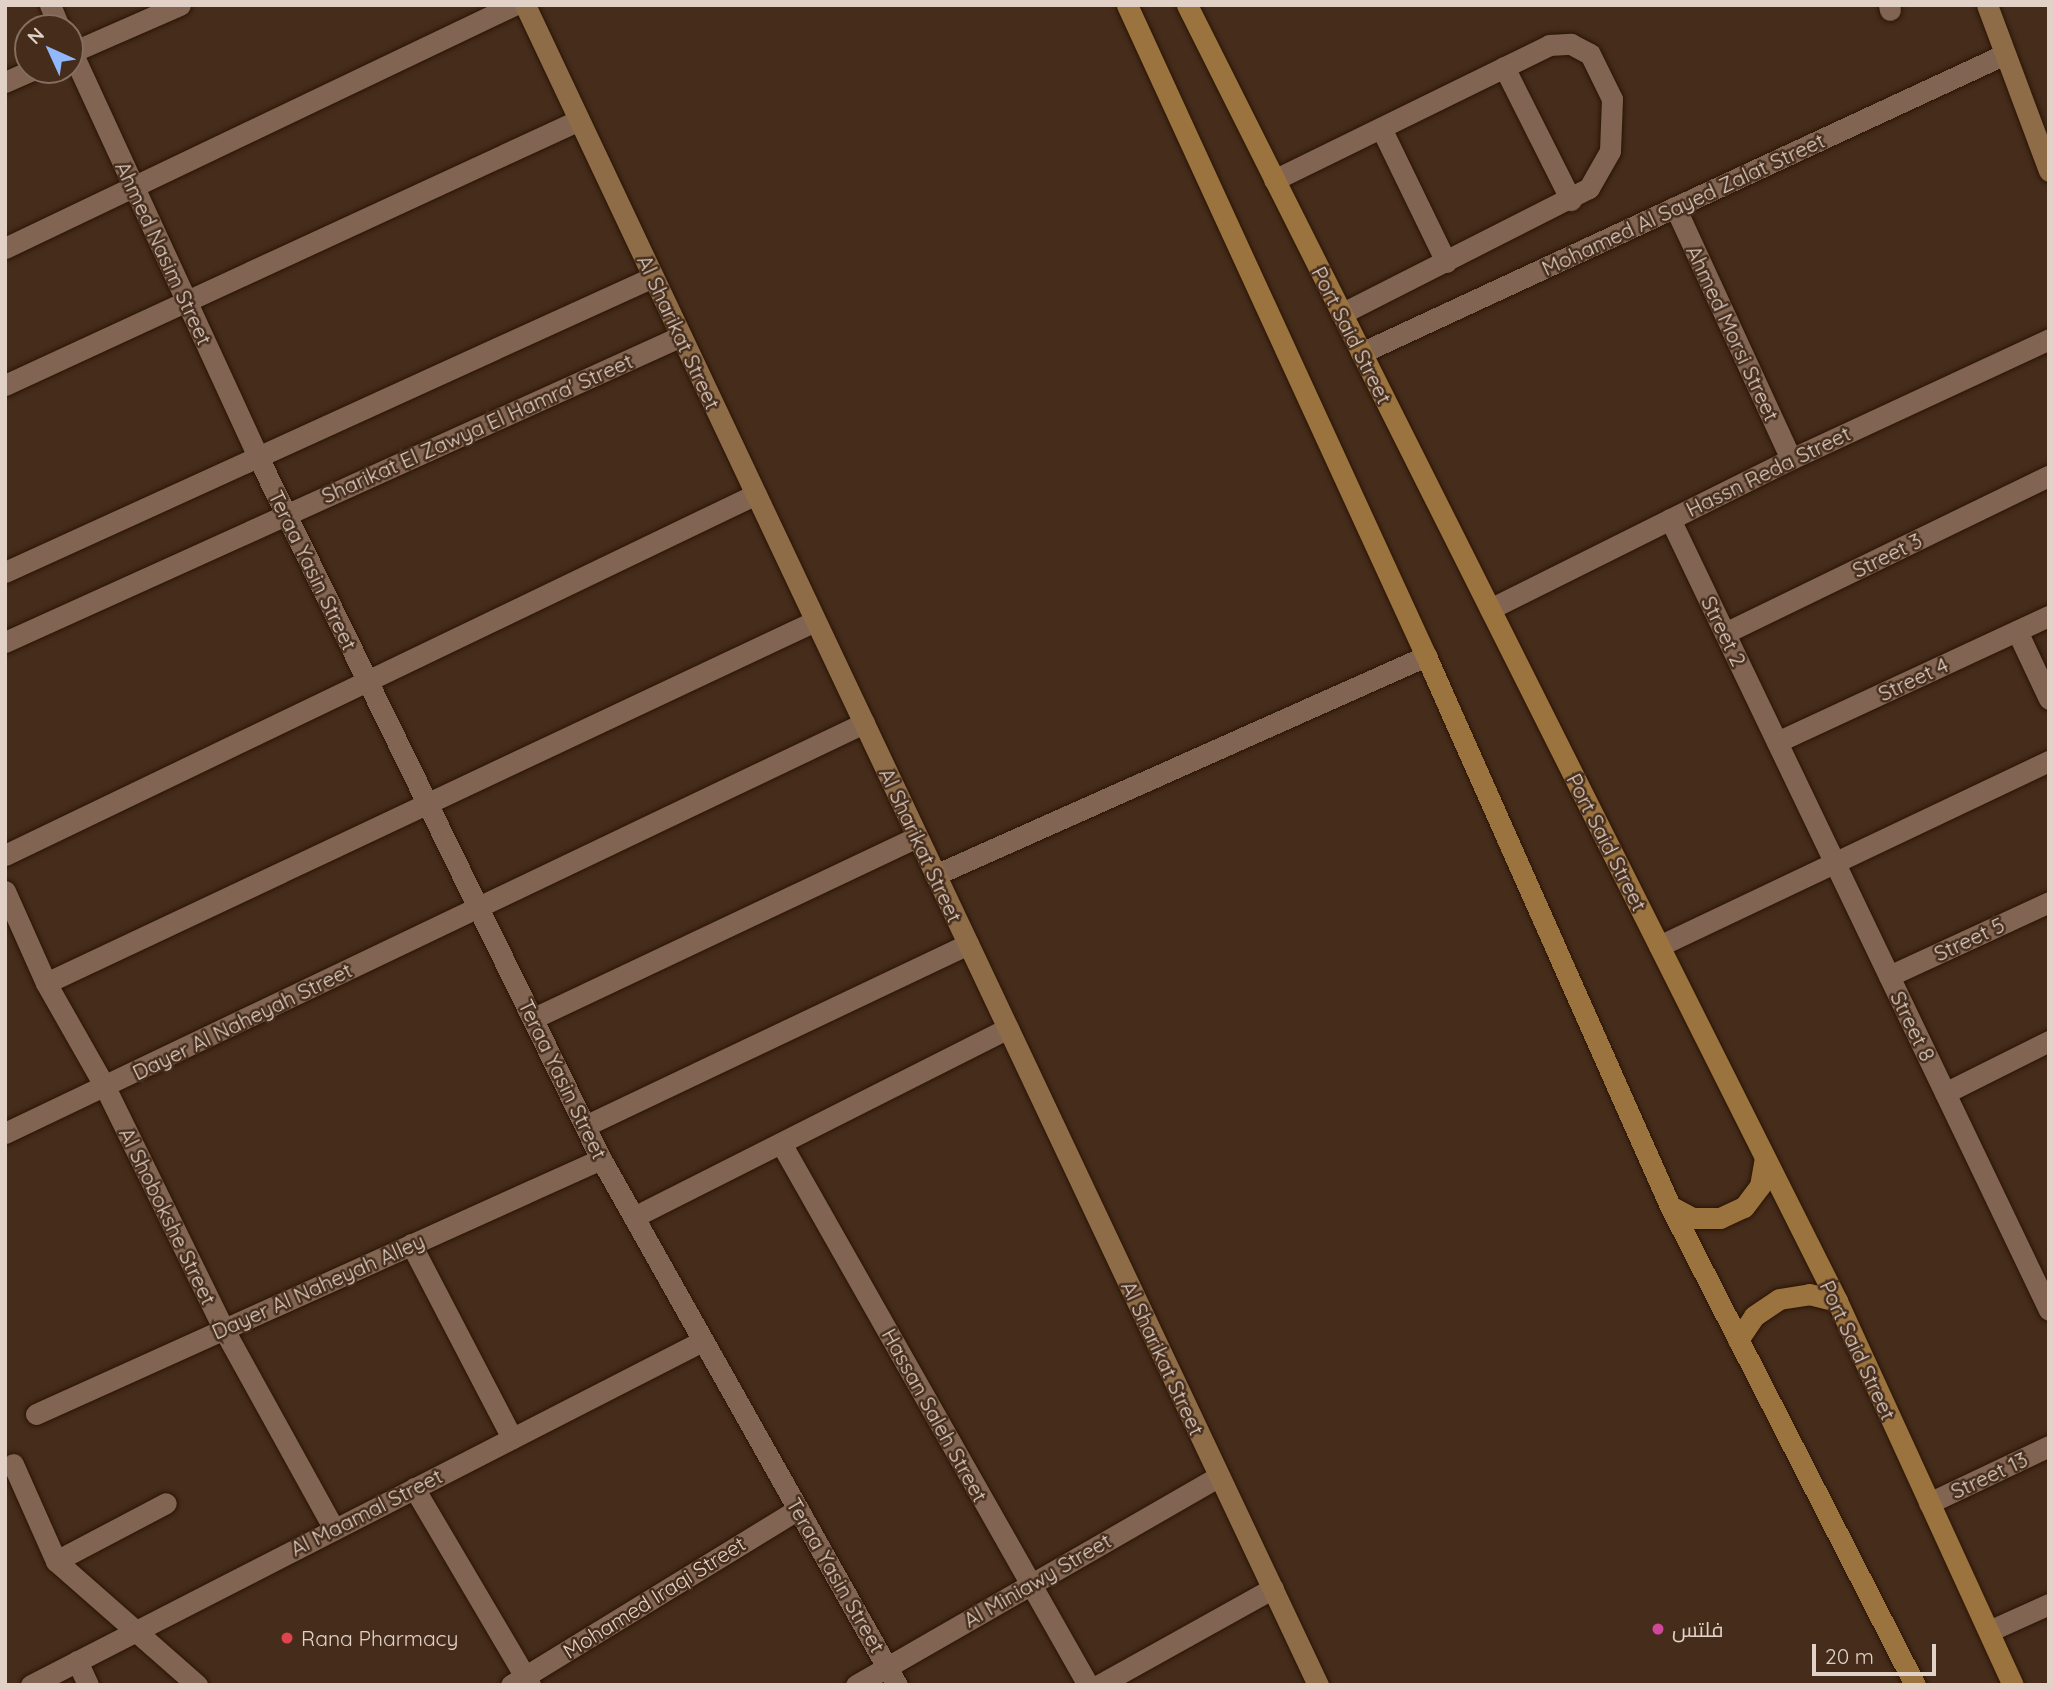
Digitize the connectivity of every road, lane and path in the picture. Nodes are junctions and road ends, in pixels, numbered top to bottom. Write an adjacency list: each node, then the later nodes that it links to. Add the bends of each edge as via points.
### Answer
1 (180, 5): 7 (street)
2 (514, 5): 15 (street)
3 (524, 5): 11 (main road, Al Sharikat Street)
4 (1127, 5): 40 (main road)
5 (1186, 5): 14 (main road, Port Said Street)
6 (1987, 5): 8 (main road)
7 (84, 46)
8 (2005, 54): 13 (main road); 17 (street, Mohamed Al Sayed Zalat Street)
9 (1504, 66): 12 (street); 16 (street); 16 (street, via 1561,43 1590,54 1612,99 1610,150 1589,188)
10 (84, 79): 15 (street, Ahmed Nasim Street)
11 (579, 120): 20 (main road, Al Sharikat Street); 21 (street)
12 (1381, 128): 14 (street); 19 (street)
13 (2049, 172)
14 (1274, 180): 22 (main road, Port Said Street)
15 (134, 187): 18 (street); 21 (street, Ahmed Nasim Street)
16 (1571, 200): 19 (street)
17 (1675, 207): 25 (street, Mohamed Al Sayed Zalat Street); 28 (street, Ahmed Morsi Street)
18 (5, 248)
19 (1446, 262): 22 (street)
20 (653, 277): 23 (main road, Al Sharikat Street); 27 (street)
21 (187, 301): 26 (street); 27 (street, Ahmed Nasim Street)
22 (1341, 314): 25 (main road, Port Said Street)
23 (681, 336): 30 (main road, Al Sharikat Street); 31 (street, Sharikat El Zawya El Hamra' Street)
24 (2049, 339): 28 (street, Hassn Reda Street)
25 (1361, 354): 34 (main road, Port Said Street)
26 (5, 385)
27 (258, 457): 31 (street, Teraa Yasin Street); 33 (street)
28 (1791, 459): 32 (street, Hassn Reda Street)
29 (2049, 476): 38 (street, Street 3)
30 (756, 494): 36 (main road, Al Sharikat Street); 41 (street)
31 (286, 515): 39 (street, Sharikat El Zawya El Hamra' Street); 41 (street, Teraa Yasin Street)
32 (1670, 519): 34 (street, Hassn Reda Street); 38 (street, Street 2)
33 (5, 572)
34 (1490, 609): 55 (main road, Port Said Street)
35 (2049, 616): 37 (street, Street 4)
36 (815, 621): 43 (main road, Al Sharikat Street); 46 (street)
37 (2017, 631): 42 (street); 44 (street, Street 4)
38 (1725, 633): 44 (street, Street 2)
39 (5, 642)
40 (1426, 656): 50 (street); 68 (main road)
41 (368, 682): 46 (street, Teraa Yasin Street); 48 (street)
42 (2049, 699)
43 (864, 723): 47 (main road, Al Sharikat Street); 53 (street, Dayer Al Naheyah Street)
44 (1777, 742): 49 (street, Street 8)
45 (2049, 761): 49 (street)
46 (428, 804): 53 (street, Teraa Yasin Street); 57 (street)
47 (917, 836): 50 (main road, Al Sharikat Street); 58 (street)
48 (5, 855)
49 (1834, 863): 55 (street); 56 (street, Street 8)
50 (935, 874): 54 (main road, Al Sharikat Street)
51 (5, 891): 57 (street, Al Shobokshe Street)
52 (2049, 902): 56 (street, Street 5)
53 (478, 907): 58 (street, Teraa Yasin Street); 61 (street, Dayer Al Naheyah Street)
54 (968, 944): 59 (main road, Al Sharikat Street); 63 (street)
55 (1659, 946): 67 (main road, Port Said Street)
56 (1889, 976): 62 (street, Street 8)
57 (46, 984): 61 (street, Al Shobokshe Street)
58 (534, 1018): 63 (street, Teraa Yasin Street)
59 (1008, 1028): 65 (street); 80 (main road, Al Sharikat Street)
60 (2046, 1048): 62 (street)
61 (105, 1087): 64 (street, Dayer Al Naheyah Street); 73 (street, Al Shobokshe Street)
62 (1945, 1093): 72 (street, Street 8)
63 (587, 1125): 66 (street, Teraa Yasin Street)
64 (5, 1133)
65 (782, 1145): 69 (street); 87 (street, Hassan Saleh Street)
66 (601, 1159): 69 (street, Teraa Yasin Street); 70 (street, Dayer Al Naheyah Alley)
67 (1765, 1159): 68 (main road, via 1760,1185 1744,1207 1720,1219 1693,1218); 71 (main road, Port Said Street)
68 (1670, 1206): 74 (main road)
69 (634, 1217): 75 (street, Teraa Yasin Street)
70 (411, 1244): 73 (street, Dayer Al Naheyah Alley); 77 (street)
71 (1837, 1301): 74 (main road, via 1809,1294 1779,1299 1754,1316); 83 (main road, Port Said Street)
72 (2049, 1310)
73 (223, 1328): 76 (street, Dayer Al Naheyah Alley); 85 (street, Al Shobokshe Street)
74 (1738, 1340): 103 (main road)
75 (702, 1341): 77 (street, Al Maamal Street); 84 (street, Teraa Yasin Street)
76 (36, 1414)
77 (512, 1438): 81 (street, Al Maamal Street)
78 (2049, 1446): 83 (street, Street 13)
79 (13, 1464): 86 (street)
80 (1219, 1476): 87 (street, Al Miniawy Street); 88 (main road, Al Sharikat Street)
81 (414, 1488): 85 (street, Al Maamal Street); 94 (street)
82 (166, 1503): 86 (street)
83 (1929, 1503): 91 (main road, Port Said Street)
84 (798, 1509): 93 (street, Teraa Yasin Street); 94 (street, Mohamed Iraqi Street)
85 (334, 1529): 90 (street, Al Maamal Street)
86 (56, 1561): 90 (street, via 97,1602)
87 (1031, 1584): 93 (street, Al Miniawy Street); 100 (street, Hassan Saleh Street)
88 (1273, 1588): 101 (street); 102 (main road, Al Sharikat Street)
89 (2049, 1604): 91 (street)
90 (134, 1628): 92 (street, Al Maamal Street); 97 (street)
91 (1989, 1631): 104 (main road, Port Said Street)
92 (77, 1661): 95 (street, Al Maamal Street); 96 (street)
93 (888, 1665): 98 (street, Al Miniawy Street); 99 (street, Teraa Yasin Street)
94 (522, 1682)
95 (31, 1685)
96 (88, 1685)
97 (197, 1685)
98 (856, 1685)
99 (897, 1685)
100 (1088, 1685)
101 (1099, 1685)
102 (1318, 1685)
103 (1915, 1685)
104 (2013, 1685)

